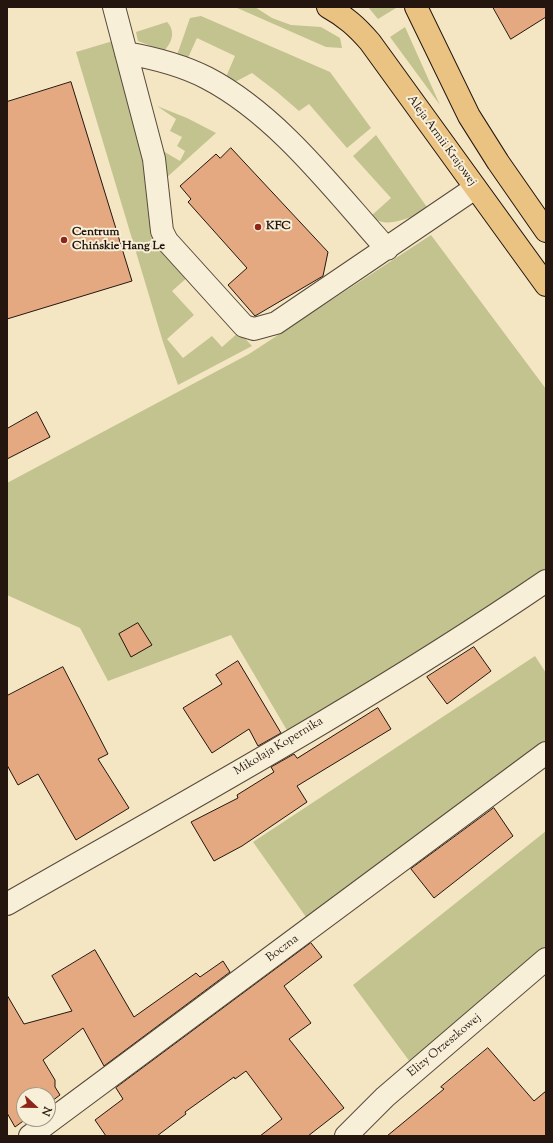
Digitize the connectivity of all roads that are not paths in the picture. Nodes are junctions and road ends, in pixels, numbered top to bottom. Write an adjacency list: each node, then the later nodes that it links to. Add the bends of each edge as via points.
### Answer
1 (114, 7): 4 (street)
2 (328, 7): 5 (main road, Aleja Armii Krajowej, via 351,21 370,42)
3 (416, 7): 6 (main road, via 470,116 498,162)
4 (126, 53): 7 (street, via 182,67 207,78 252,107 285,135); 7 (street, via 154,159 162,232 167,241 244,326 254,329 276,323)
5 (475, 188): 7 (street); 8 (main road, Aleja Armii Krajowej)
6 (546, 230)
7 (387, 249)
8 (546, 285)
9 (546, 581): 11 (street, Mikołaja Kopernika, via 481,626 266,756)
10 (541, 757): 13 (street, Boczna)
11 (7, 904)
12 (546, 959): 14 (street, Elizy Orzeszkowej, via 385,1097)
13 (30, 1136)
14 (346, 1136)

